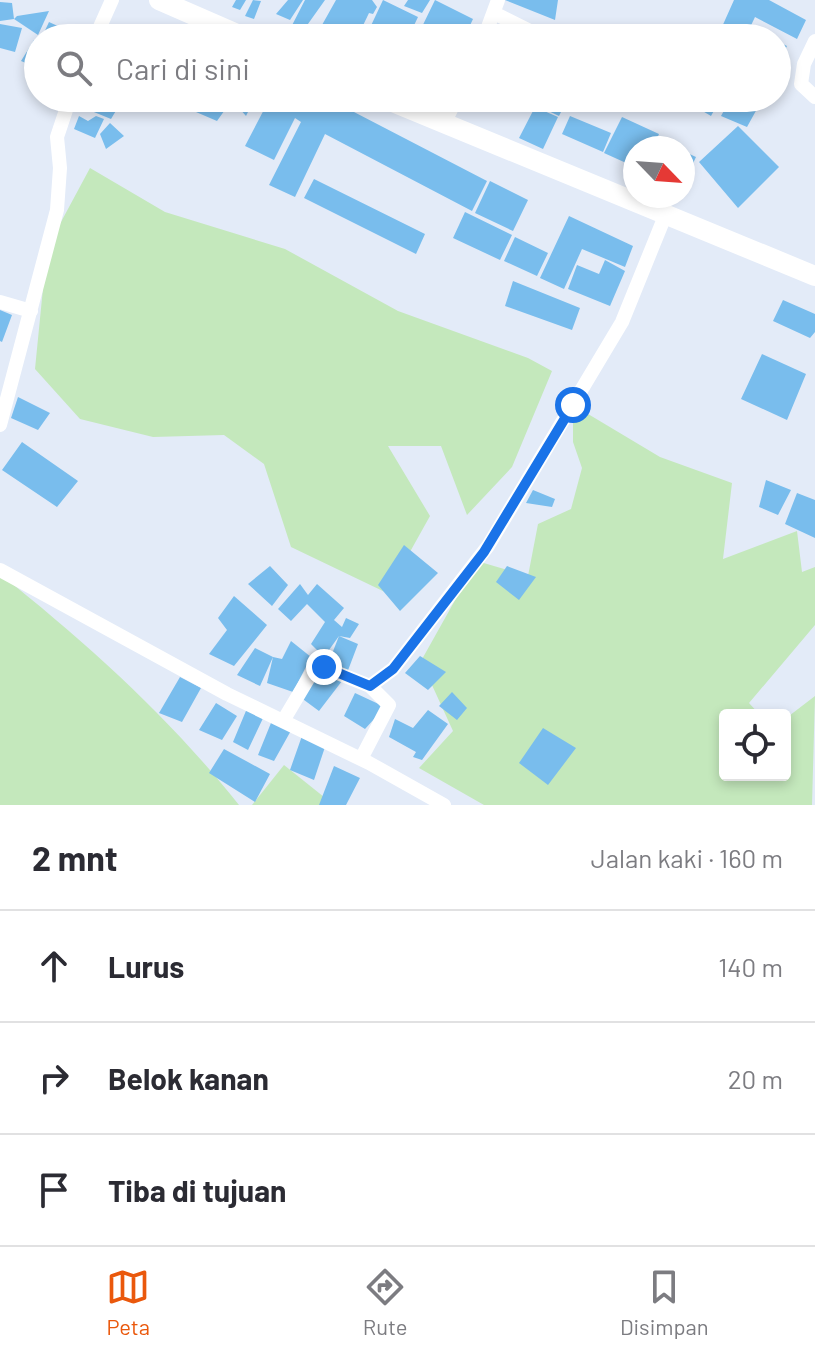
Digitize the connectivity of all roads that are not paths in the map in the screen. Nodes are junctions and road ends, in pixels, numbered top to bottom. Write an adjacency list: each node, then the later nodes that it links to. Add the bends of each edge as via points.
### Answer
1 (112, 0): 4 (street)
2 (159, 0): 5 (main road)
3 (496, 6): 6 (street)
4 (101, 24)
5 (214, 24)
6 (523, 24)
7 (815, 41): 8 (street, via 801,84)
8 (815, 97)
9 (65, 112): 16 (street, via 57,137 57,210)
10 (414, 112): 12 (main road)
11 (450, 112): 12 (street)
12 (443, 125): 13 (main road)
13 (665, 216): 14 (main road); 19 (street, via 622,322 488,546 393,669)
14 (815, 276)
15 (0, 302): 16 (street)
16 (31, 311): 17 (street)
17 (0, 425)
18 (0, 570): 20 (street)
19 (370, 686): 20 (street, via 320,666); 21 (street, via 389,705)
20 (283, 721): 21 (street)
21 (361, 759): 22 (street)
22 (444, 805)

